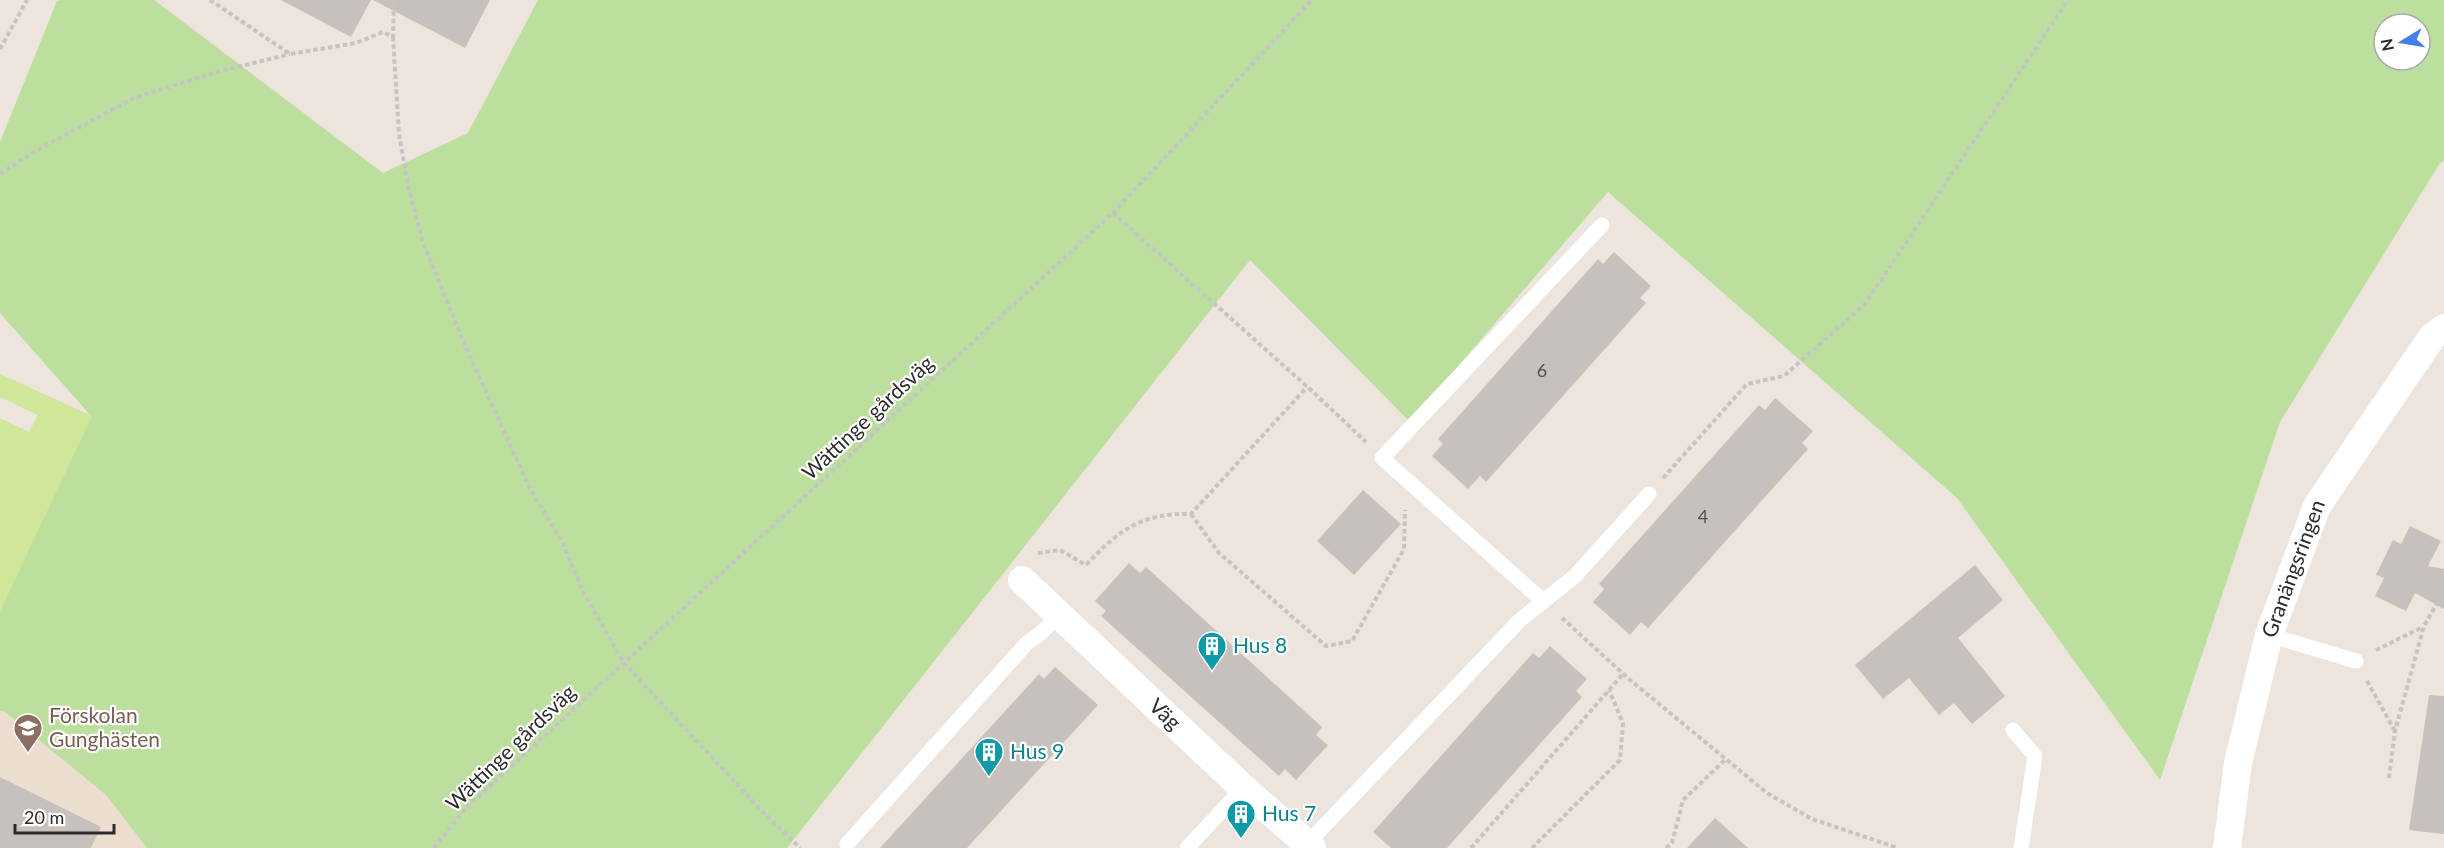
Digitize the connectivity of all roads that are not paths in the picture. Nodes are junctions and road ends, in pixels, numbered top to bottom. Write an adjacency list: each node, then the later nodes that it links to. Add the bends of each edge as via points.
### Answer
1 (1602, 225): 5 (lane, via 1382,458)
2 (2444, 327): 7 (street, Granängsringen, via 2432,337 2317,506)
3 (1649, 494): 5 (lane, via 1575,576)
4 (1022, 580): 6 (street, Väg)
5 (1543, 601): 12 (lane, via 1486,655)
6 (1058, 616): 10 (street, Väg); 11 (lane, via 1027,643)
7 (2268, 635): 8 (lane); 15 (street, Granängsringen, via 2238,763)
8 (2356, 661)
9 (2013, 730): 14 (lane, via 2035,756)
10 (1243, 788): 12 (street, Väg); 13 (lane)
11 (847, 844)
12 (1310, 846)
13 (1187, 848)
14 (2021, 848)
15 (2227, 848)

